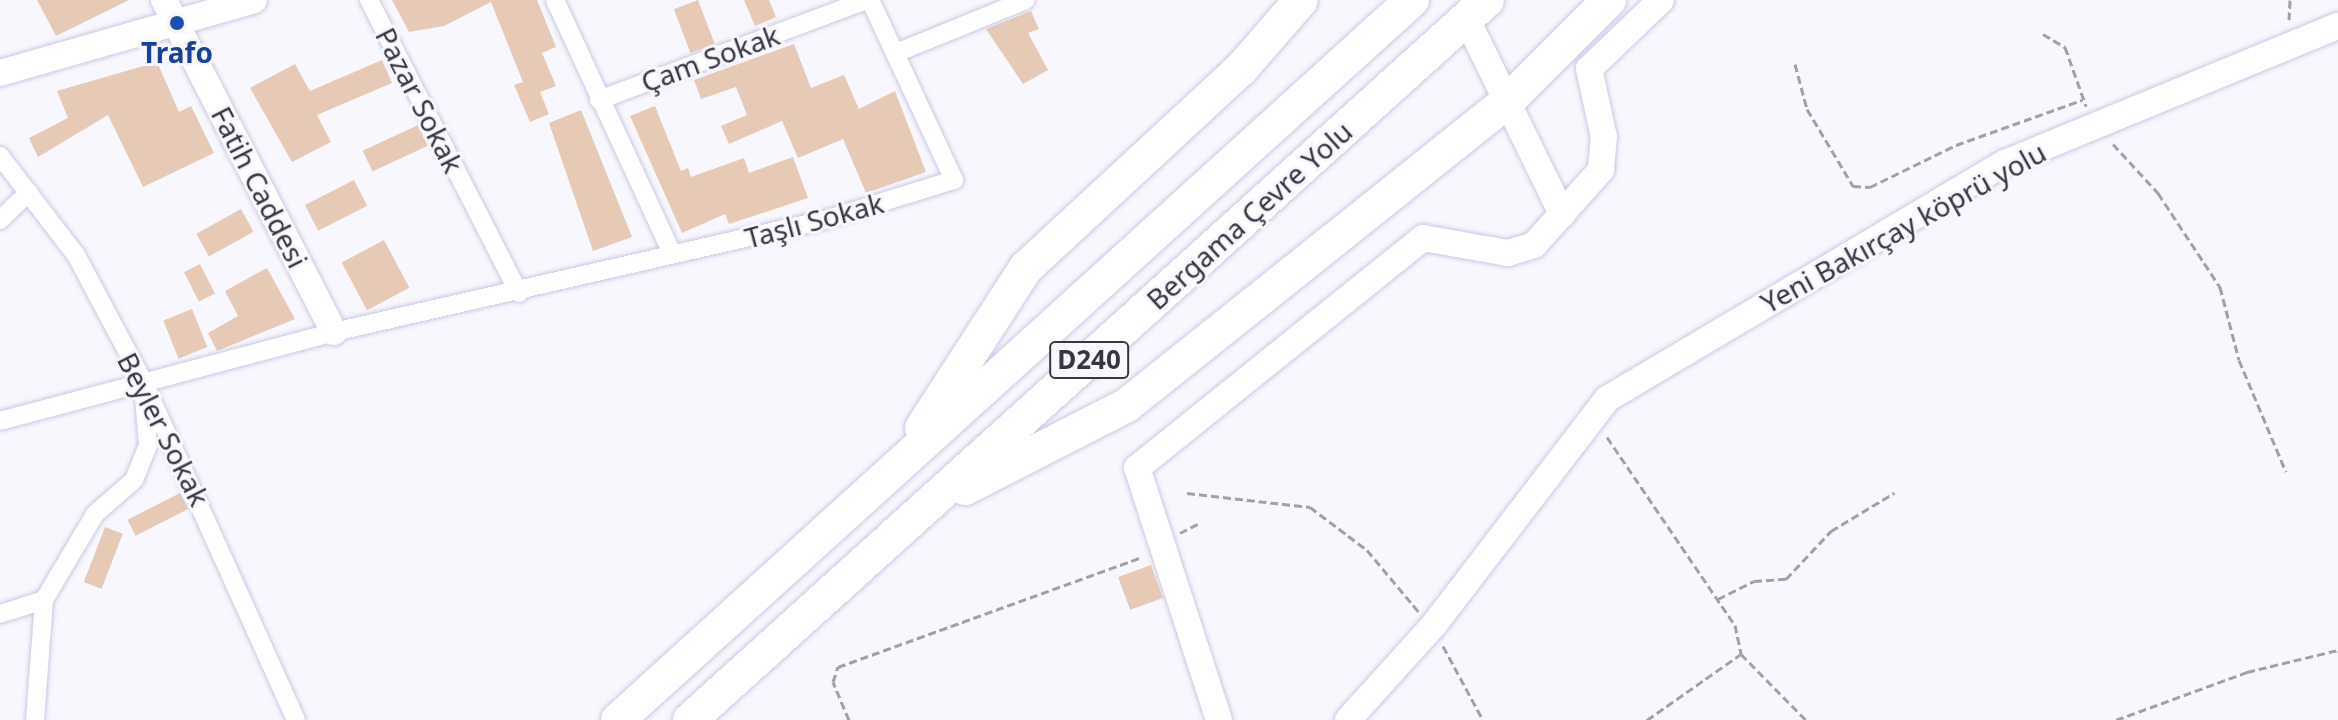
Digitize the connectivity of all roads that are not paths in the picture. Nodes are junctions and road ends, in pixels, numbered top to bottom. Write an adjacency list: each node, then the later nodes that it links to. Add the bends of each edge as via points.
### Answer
1 (164, 0): 12 (street, Fatih Caddesi)
2 (254, 0): 12 (street)
3 (369, 0): 24 (street, Pazar Sokak)
4 (555, 0): 18 (street)
5 (868, 0): 15 (street); 18 (street, Çam Sokak)
6 (1026, 0): 15 (street)
7 (1301, 0): 28 (highway, via 1241,69 1026,268)
8 (1412, 0): 28 (highway, Bergama Çevre Yolu / D240)
9 (1487, 0): 29 (highway, Bergama Çevre Yolu / D240)
10 (1609, 0): 17 (highway)
11 (1661, 0): 21 (street, via 1589,69 1604,137 1601,170)
12 (177, 23): 16 (street); 25 (street, Fatih Caddesi)
13 (2336, 26): 37 (street, Yeni Bakırçay köprü yolu, via 2005,163 1860,255 1655,365 1592,414 1433,626)
14 (1473, 32): 17 (street)
15 (896, 53): 23 (street, Taşlı Sokak, via 954,180 828,219)
16 (0, 73)
17 (1510, 99): 21 (street); 29 (highway, via 1127,405)
18 (599, 100): 23 (street)
19 (0, 156): 20 (street, Beyler Sokak)
20 (29, 192): 22 (street); 26 (street, Beyler Sokak, via 76,255)
21 (1562, 214): 36 (street, via 1534,245 1508,253 1423,238 1137,468)
22 (0, 220)
23 (672, 253): 24 (street, Taşlı Sokak)
24 (519, 293): 25 (street, Taşlı Sokak)
25 (334, 332): 26 (street, Taşlı Sokak)
26 (143, 381): 27 (street, Taşlı Sokak); 30 (street, via 148,445 134,480 95,514); 33 (street, Beyler Sokak)
27 (0, 421)
28 (895, 468): 34 (highway, Bergama Çevre Yolu / D240)
29 (922, 510): 35 (highway, Bergama Çevre Yolu / D240)
30 (44, 600): 31 (street); 32 (street)
31 (0, 614)
32 (35, 720)
33 (296, 720)
34 (618, 720)
35 (690, 720)
36 (1219, 720)
37 (1348, 720)

